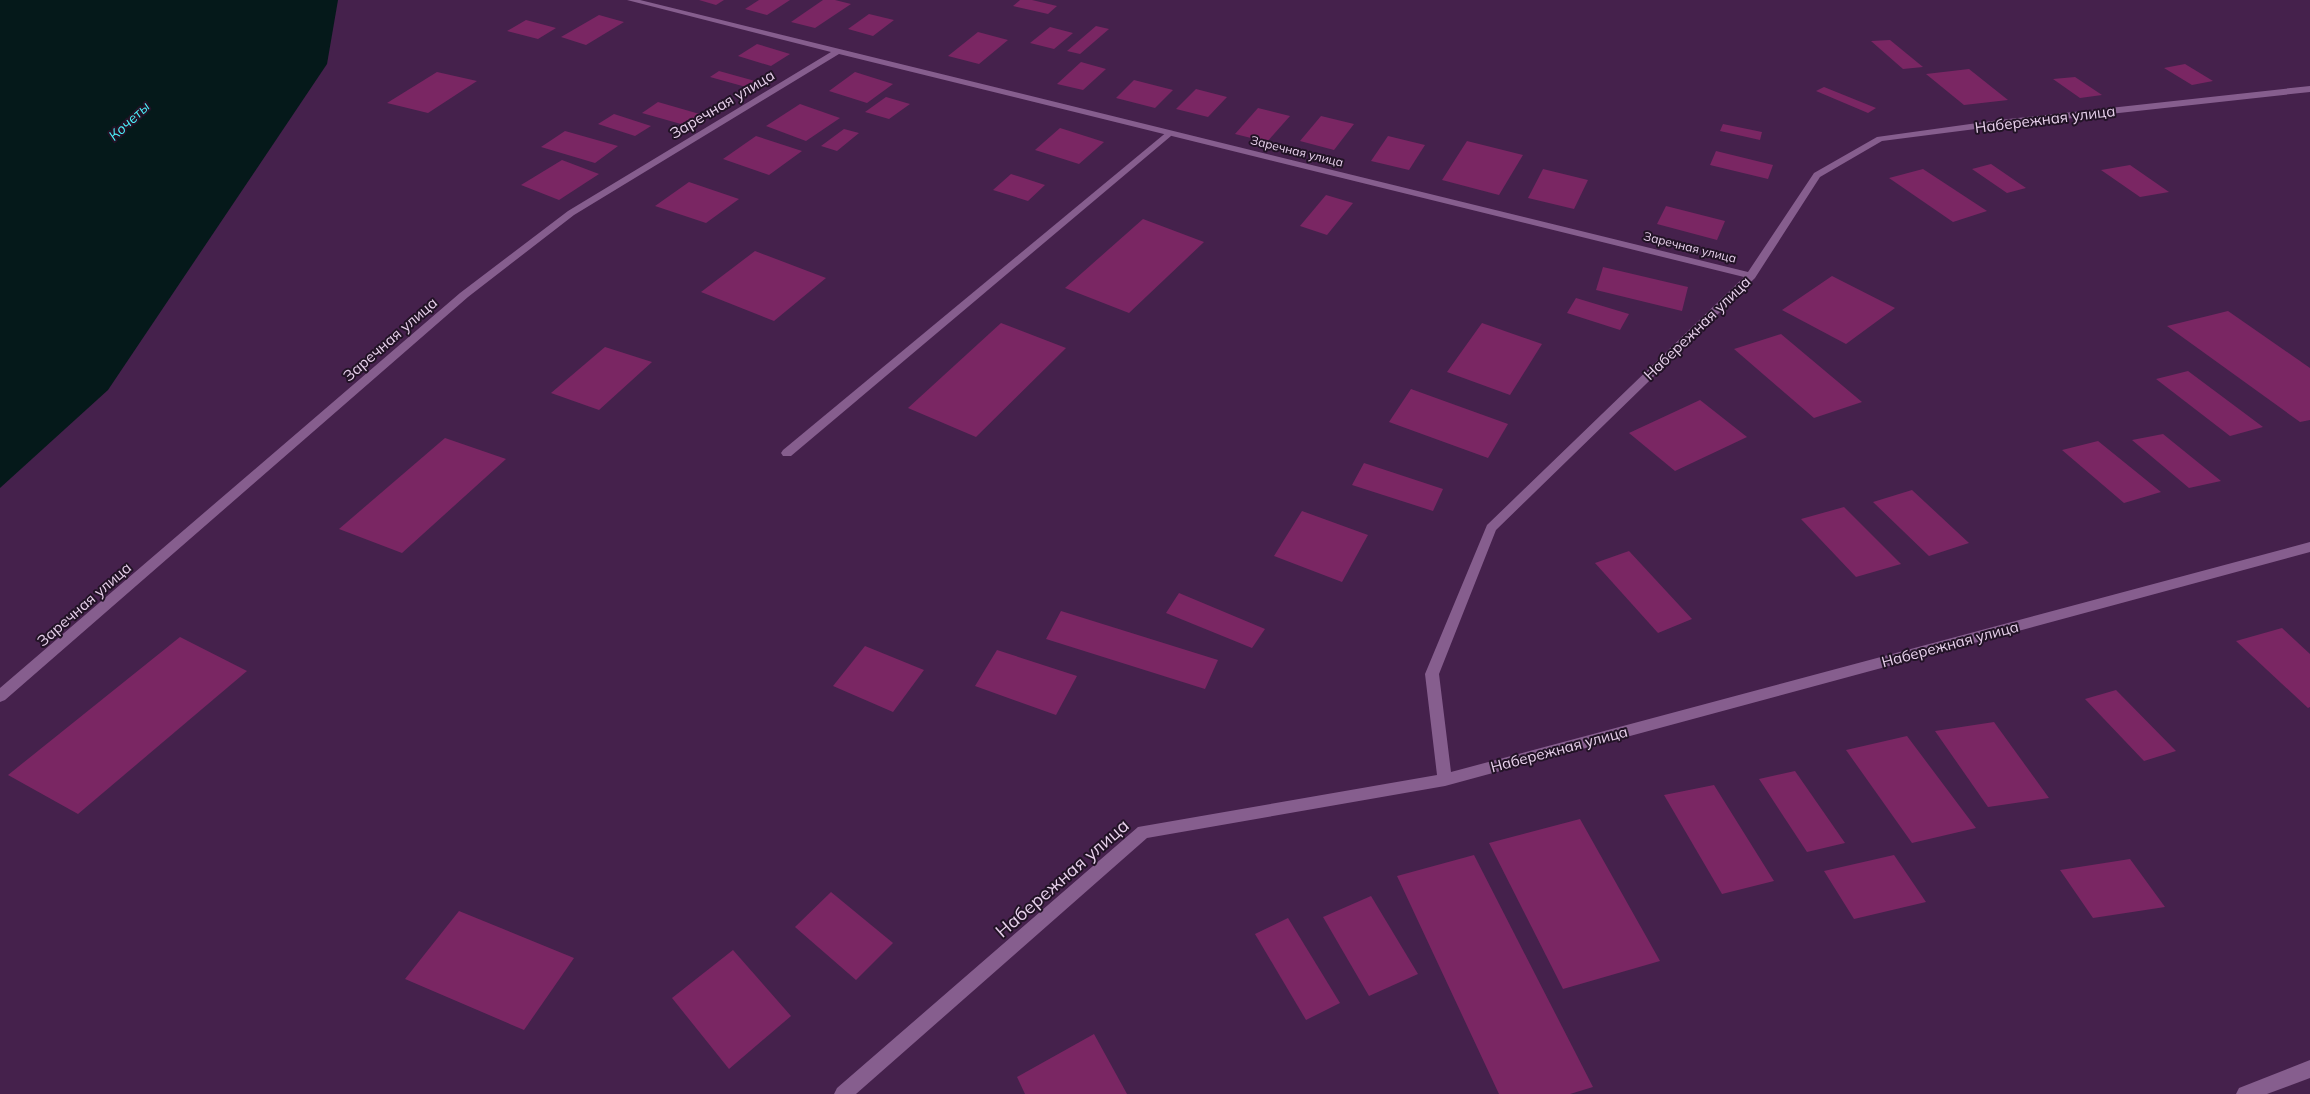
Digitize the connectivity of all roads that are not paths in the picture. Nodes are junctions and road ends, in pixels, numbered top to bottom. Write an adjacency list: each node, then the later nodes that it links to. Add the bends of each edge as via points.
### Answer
1 (631, 0): 2 (street, Заречная улица)
2 (836, 52): 4 (street, Заречная улица); 8 (street, Заречная улица, via 571,213 486,278)
3 (2310, 89): 5 (street, Набережная улица, via 1880,139 1817,175)
4 (1168, 134): 5 (street, Заречная улица); 6 (street)
5 (1751, 276): 9 (street, Набережная улица, via 1491,528 1432,674)
6 (787, 452)
7 (2310, 546): 9 (street, Набережная улица)
8 (0, 696)
9 (1445, 780): 11 (street, Набережная улица, via 1143,832)
10 (2310, 1069): 12 (street)
11 (842, 1094)
12 (2245, 1094)

